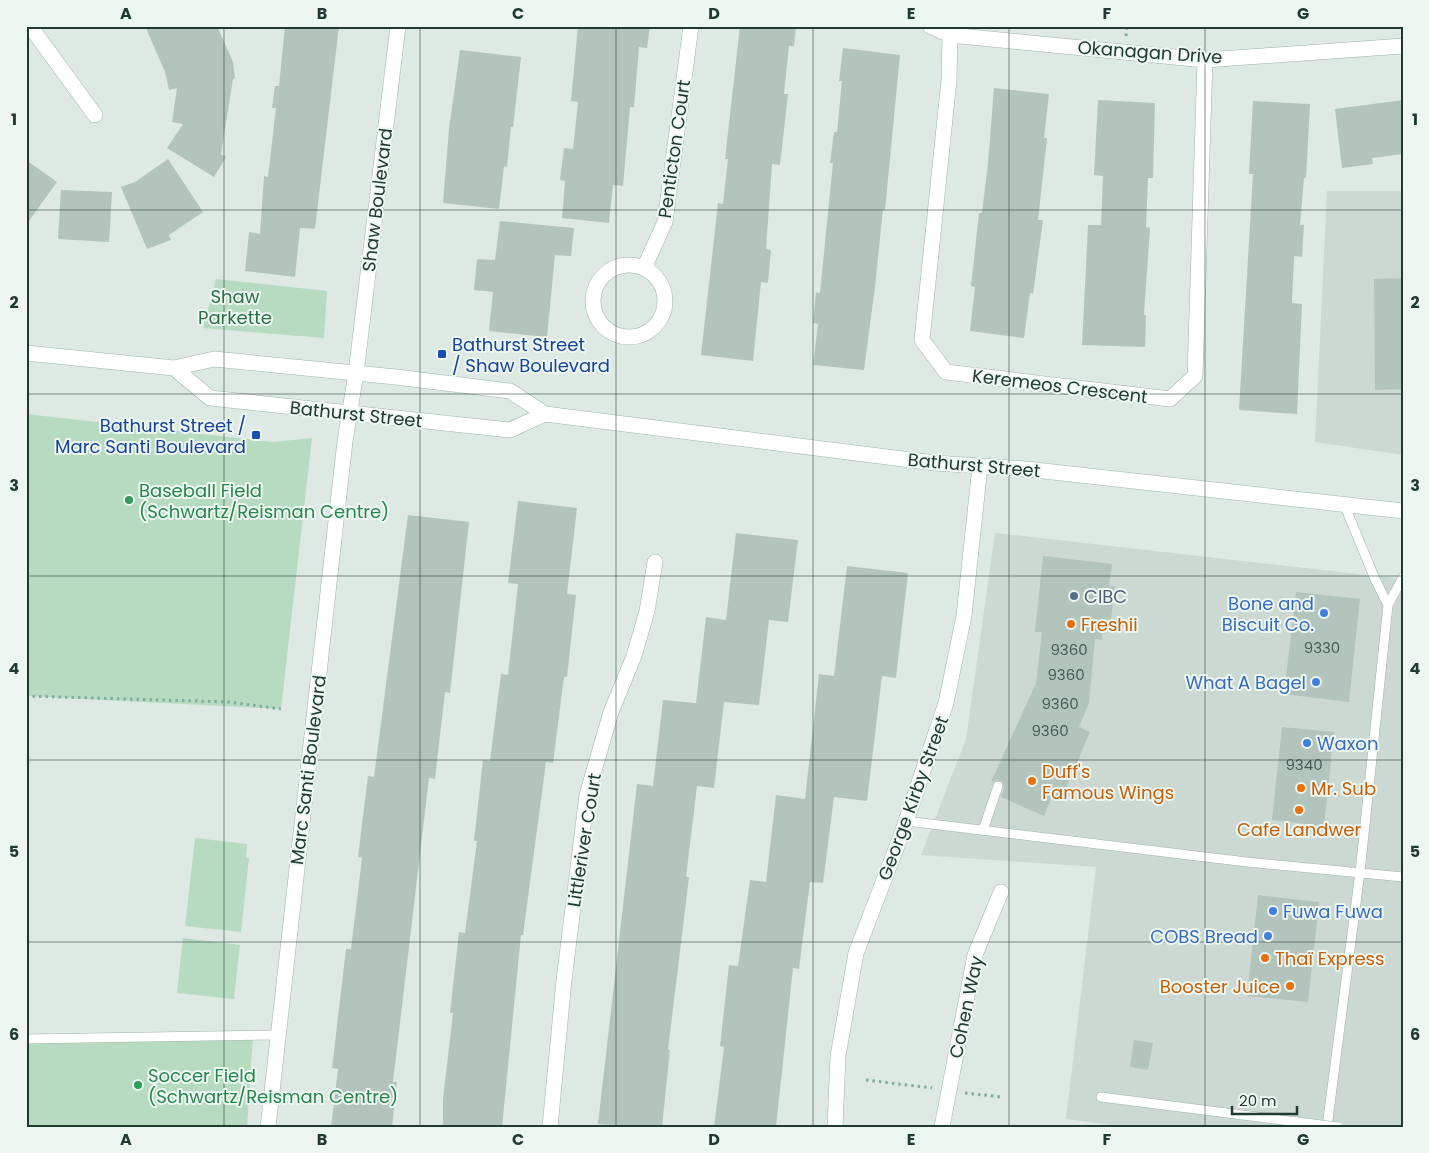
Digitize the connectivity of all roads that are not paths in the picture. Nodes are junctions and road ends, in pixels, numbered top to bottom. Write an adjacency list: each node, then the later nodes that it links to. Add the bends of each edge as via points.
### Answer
1 (30, 26): 8 (street)
2 (398, 26): 12 (street, Shaw Boulevard)
3 (691, 26): 9 (street, Penticton Court, via 665,222)
4 (930, 26): 5 (street, Okanagan Drive)
5 (950, 35): 7 (street, Okanagan Drive); 7 (street, Keremeos Crescent, via 949,80 922,340 946,372 1170,399 1195,376)
6 (1403, 46): 7 (street, Okanagan Drive)
7 (1205, 60)
8 (95, 114)
9 (644, 268): 9 (street, via 620,265 609,270 594,289 594,313 609,332 632,337 649,331 661,318 665,295 654,274)
10 (26, 353): 11 (street, Bathurst Street)
11 (174, 368): 12 (street, Bathurst Street, via 214,359); 13 (street, Bathurst Street, via 210,398)
12 (356, 373): 13 (street, Shaw Boulevard); 14 (street, Bathurst Street, via 510,390)
13 (350, 414): 14 (street, Bathurst Street, via 510,430); 27 (street, Marc Santi Boulevard)
14 (545, 414): 15 (street, Bathurst Street)
15 (980, 466): 16 (street, Bathurst Street); 22 (street, George Kirby Street, via 964,616 946,703)
16 (1344, 504): 17 (street, Bathurst Street); 20 (lane)
17 (1403, 511)
18 (655, 562): 31 (street, Littleriver Court, via 647,611 634,656 611,712 587,795)
19 (1403, 578): 20 (lane)
20 (1388, 605): 24 (lane)
21 (998, 786): 23 (lane)
22 (906, 820): 23 (lane); 32 (street, George Kirby Street, via 856,953 838,1056)
23 (983, 830): 24 (lane, via 1247,862)
24 (1360, 872): 25 (lane); 34 (lane)
25 (1403, 877)
26 (1001, 892): 33 (street, Cohen Way, via 975,955)
27 (277, 1035): 28 (lane); 30 (street, Marc Santi Boulevard)
28 (26, 1039)
29 (1101, 1097): 35 (lane, bridge)
30 (268, 1127)
31 (550, 1127)
32 (835, 1127)
33 (942, 1127)
34 (1327, 1127)
35 (1338, 1127)

